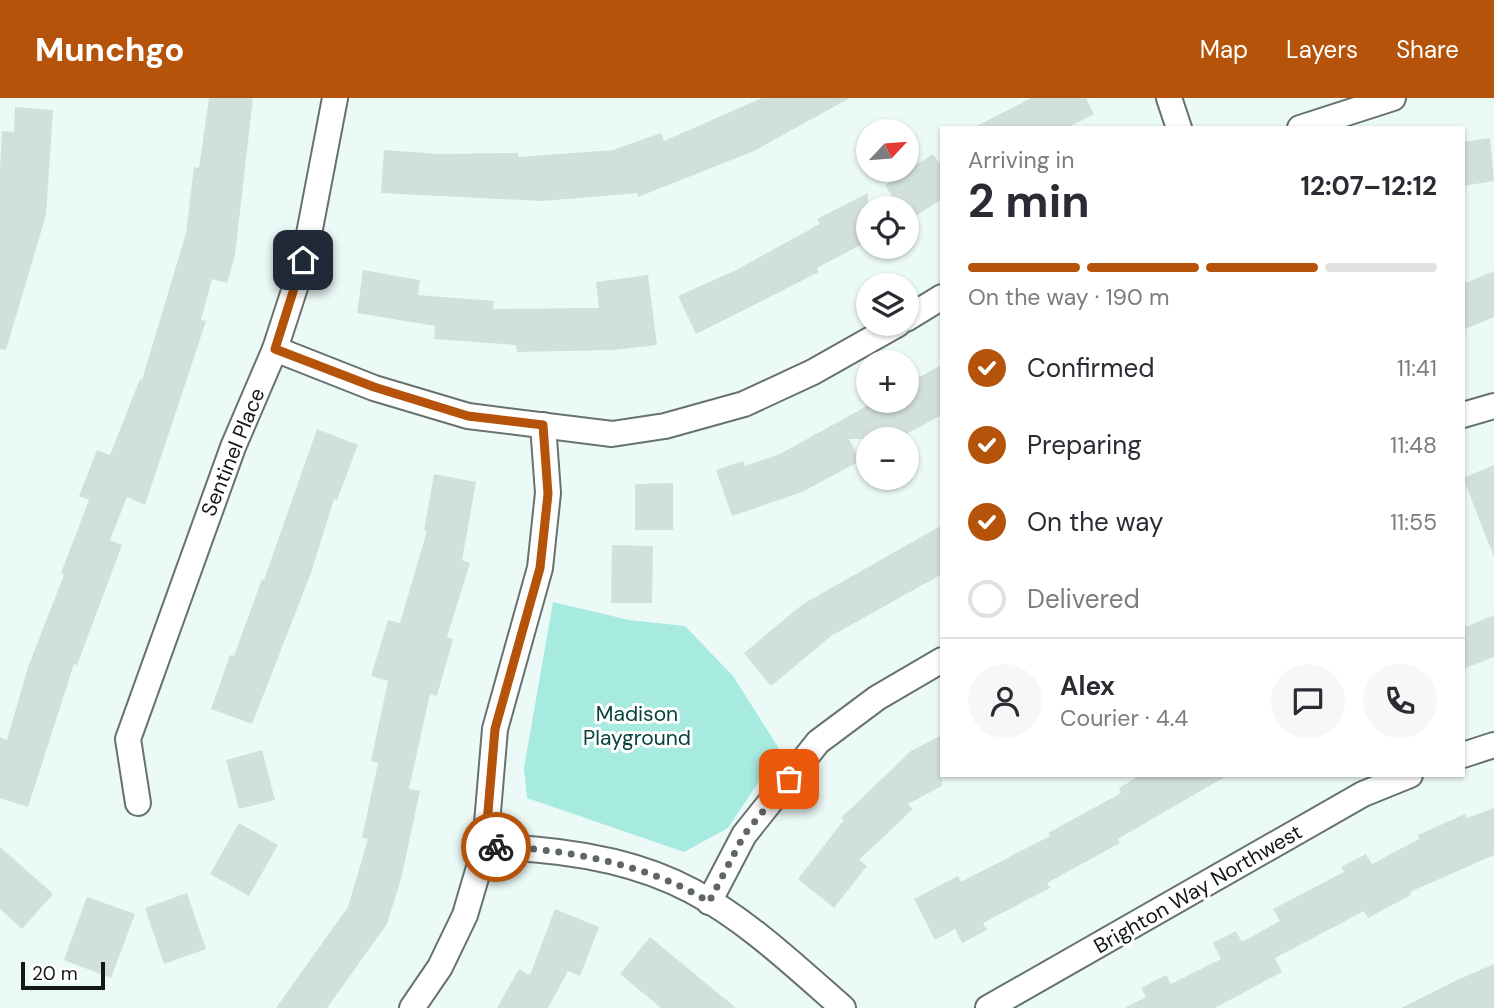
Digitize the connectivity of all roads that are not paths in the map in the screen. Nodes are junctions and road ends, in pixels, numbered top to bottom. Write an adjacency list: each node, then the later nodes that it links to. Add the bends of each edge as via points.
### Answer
1 (335, 98): 9 (street, Sentinel Place, via 303,260)
2 (1169, 98): 4 (street)
3 (1393, 98): 5 (street)
4 (1178, 126)
5 (1306, 126)
6 (940, 298): 7 (street)
7 (919, 310)
8 (877, 336): 12 (street, via 813,372 703,417 612,434)
9 (275, 349): 12 (street, via 468,416); 17 (street, Sentinel Place, via 233,447 128,739)
10 (1494, 406): 11 (street)
11 (1465, 414)
12 (543, 425): 18 (street, via 548,494 540,568 495,729)
13 (940, 661): 19 (street, via 877,698 818,742 744,835)
14 (1494, 745): 15 (street)
15 (1465, 754)
16 (1405, 777): 22 (street, Brighton Way Northwest, via 1363,794)
17 (138, 803)
18 (485, 847): 19 (street, via 528,848 607,861 691,890); 20 (street, via 465,915 440,967)
19 (709, 902): 21 (street)
20 (412, 1008)
21 (843, 1008)
22 (988, 1008)

